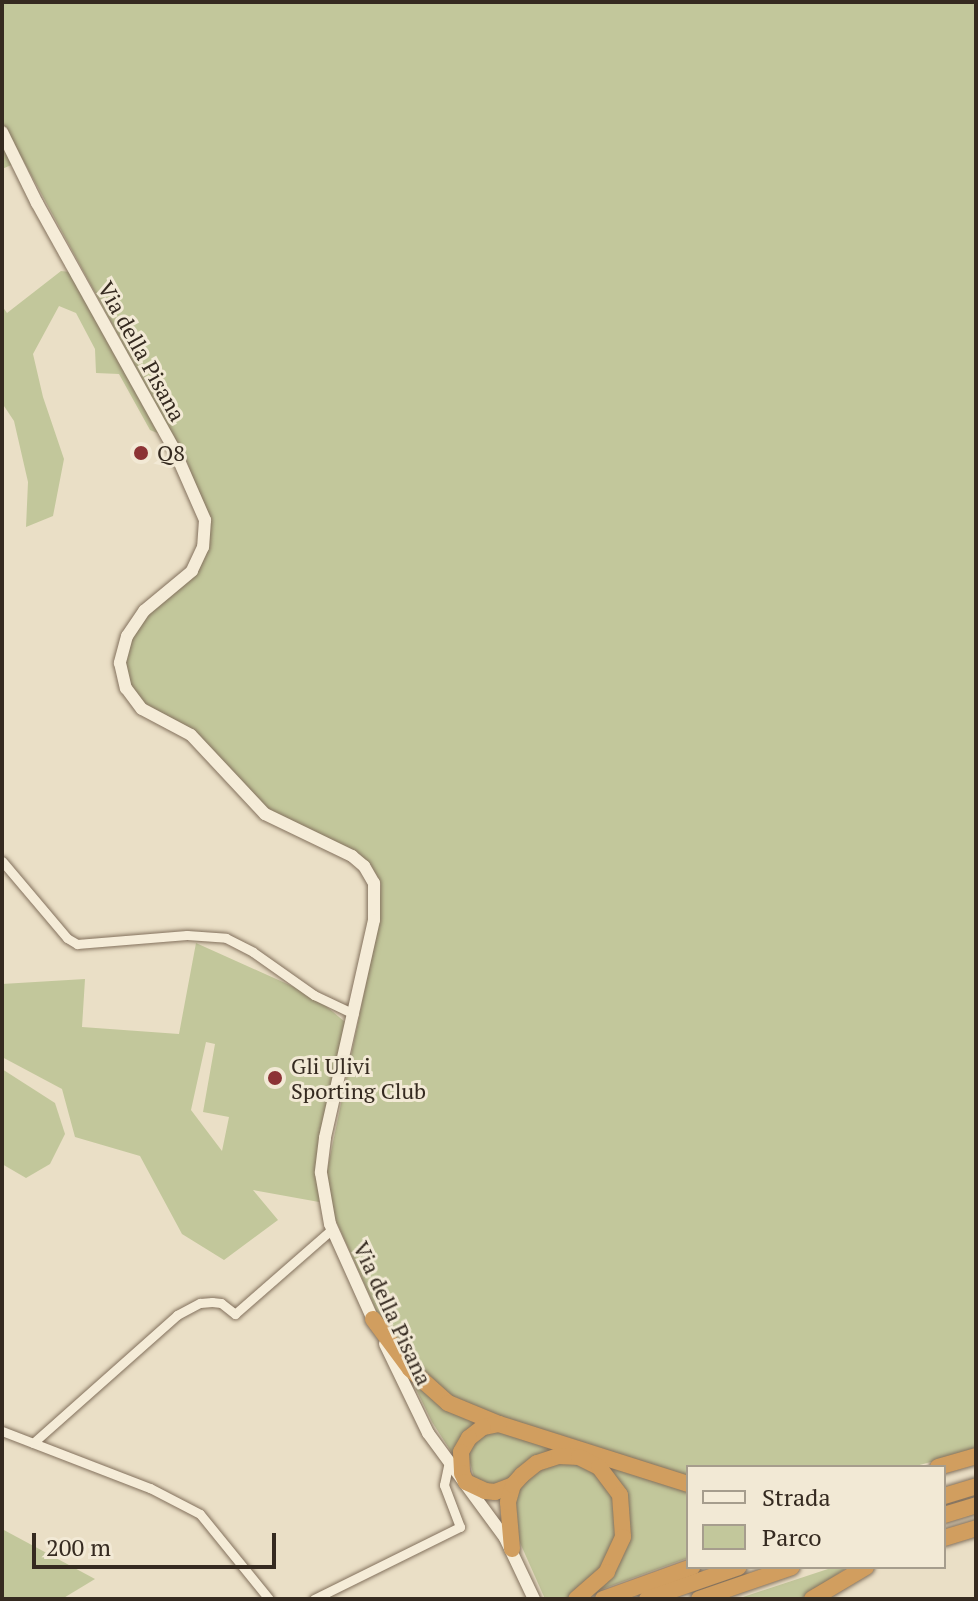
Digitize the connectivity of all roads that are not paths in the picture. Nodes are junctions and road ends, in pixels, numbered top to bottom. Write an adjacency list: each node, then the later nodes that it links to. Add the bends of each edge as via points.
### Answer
1 (2, 132): 3 (main road, Via della Pisana, via 173,447 205,520 203,547 192,571 144,611 127,636 120,663 124,685 142,709 191,735 268,816 349,854 369,872 377,904)
2 (2, 861): 3 (street, via 75,943 193,934 226,938 314,995)
3 (354, 1014): 4 (main road, Via della Pisana, via 322,1157 322,1190)
4 (332, 1229): 5 (main road, Via della Pisana); 8 (street, via 235,1314 212,1302 177,1315)
5 (373, 1319): 6 (highway, via 410,1369 439,1397); 10 (main road, Via della Pisana, via 428,1433)
6 (499, 1424): 14 (highway, via 478,1429 464,1444); 15 (highway)
7 (2, 1431): 8 (street)
8 (33, 1443): 30 (street, via 150,1488 200,1514)
9 (976, 1456): 12 (highway)
10 (449, 1462): 14 (main road, Via della Pisana); 31 (street, via 444,1485 460,1527)
11 (976, 1464): 13 (highway)
12 (945, 1465)
13 (946, 1474)
14 (466, 1482): 16 (highway, via 489,1492); 23 (main road, Via della Pisana)
15 (686, 1483)
16 (513, 1485): 23 (highway, via 507,1511); 32 (highway, via 537,1463 570,1456 599,1467 617,1488 624,1516 620,1549 600,1582)
17 (976, 1486): 18 (highway)
18 (946, 1495)
19 (976, 1505): 20 (highway)
20 (946, 1514)
21 (976, 1528): 22 (highway)
22 (946, 1537)
23 (512, 1549): 29 (main road, Via della Pisana)
24 (686, 1569): 33 (highway)
25 (733, 1569): 34 (highway)
26 (786, 1569): 35 (highway)
27 (862, 1569): 36 (highway)
28 (863, 1569): 37 (highway)
29 (533, 1598)
30 (269, 1599)
31 (314, 1599)
32 (576, 1599)
33 (603, 1599)
34 (647, 1599)
35 (699, 1599)
36 (812, 1599)
37 (822, 1599)

